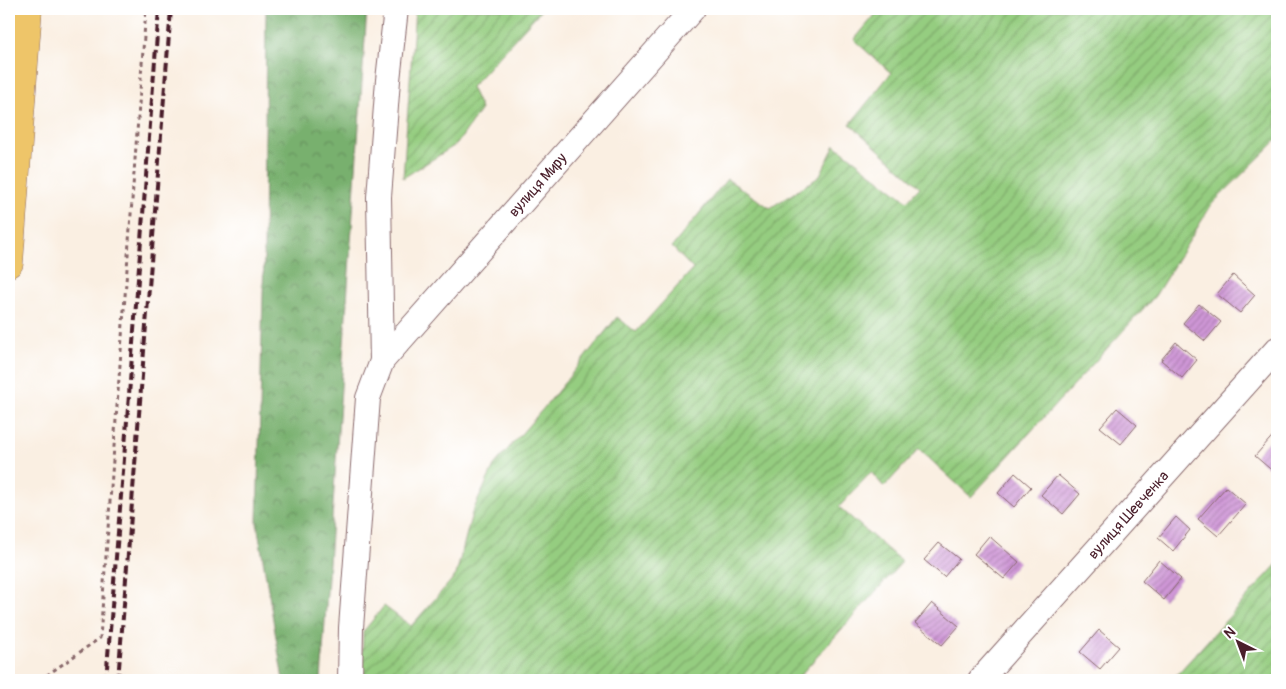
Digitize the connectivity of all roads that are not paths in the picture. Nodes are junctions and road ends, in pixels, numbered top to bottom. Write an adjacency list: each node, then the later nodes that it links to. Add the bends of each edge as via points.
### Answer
1 (28, 9): 4 (main road)
2 (396, 9): 6 (street, via 379,197)
3 (693, 9): 6 (street, вулиця Миру)
4 (9, 262)
5 (1277, 349): 8 (street, вулиця Шевченка)
6 (382, 361): 7 (street, via 368,398)
7 (350, 680)
8 (980, 680)

